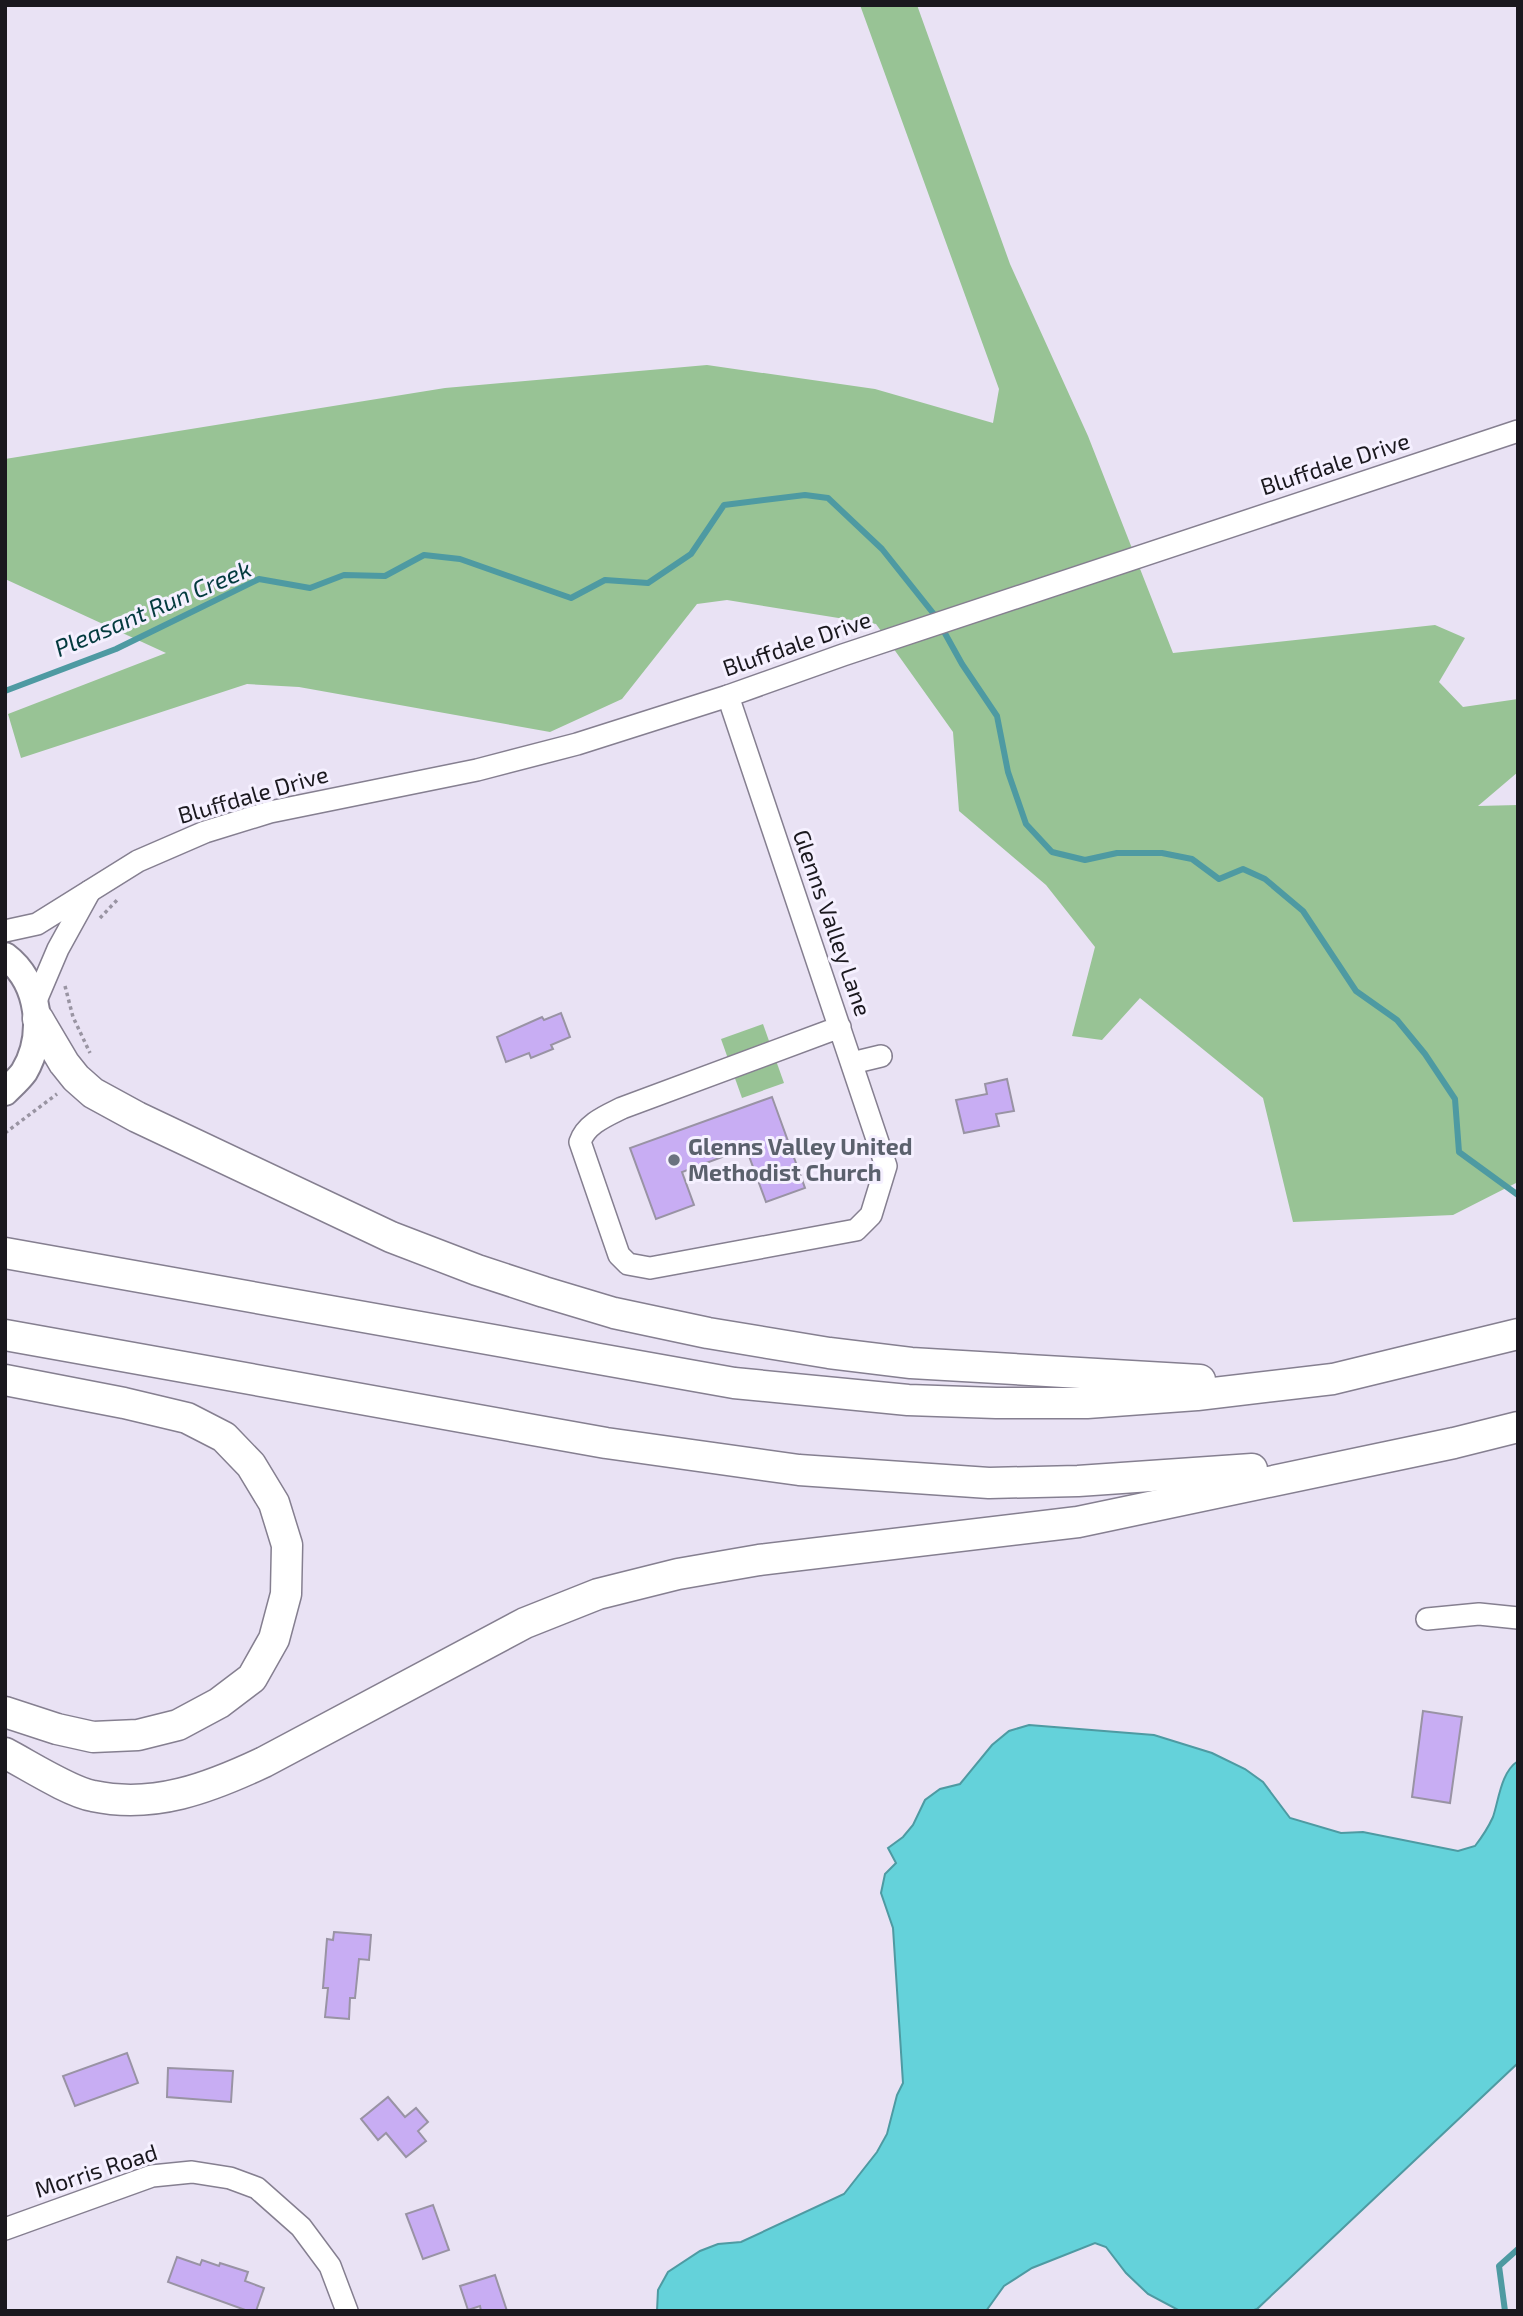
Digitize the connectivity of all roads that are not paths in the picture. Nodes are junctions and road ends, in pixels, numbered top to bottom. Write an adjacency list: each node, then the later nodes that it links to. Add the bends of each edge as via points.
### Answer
1 (1518, 431): 2 (street, Bluffdale Drive)
2 (728, 696): 3 (street, Bluffdale Drive, via 477,770 270,812 172,846); 7 (street, Glenns Valley Lane)
3 (91, 889): 4 (street, Bluffdale Drive, via 37,924); 6 (street, via 58,949)
4 (5, 931)
5 (5, 956): 6 (main road, via 26,981)
6 (36, 1011): 10 (main road, via 35,1047 23,1073); 15 (highway, via 76,1078 137,1117 391,1237 579,1303 708,1333 911,1363)
7 (840, 1027): 9 (street, Glenns Valley Lane); 9 (street, Glenns Valley Lane, via 622,1108 583,1134 580,1142 619,1255 640,1268 856,1230 871,1215 886,1166)
8 (881, 1056): 9 (street)
9 (852, 1063)
10 (5, 1092)
11 (5, 1253): 15 (highway, via 734,1383 821,1393 996,1404 1087,1403)
12 (5, 1335): 17 (highway, via 607,1443 799,1470 903,1479 1002,1482 1174,1475 1259,1469)
13 (1504, 1338): 15 (highway, via 1333,1379)
14 (5, 1380): 20 (highway, via 187,1418 224,1437 251,1465 274,1503 287,1545 285,1594 274,1639 252,1678 219,1703 178,1725 138,1735 93,1737)
15 (1277, 1386)
16 (1518, 1427): 17 (highway)
17 (1454, 1443): 21 (highway, via 1078,1522 759,1560 598,1594 525,1623 264,1762 186,1794 145,1801 90,1796)
18 (1518, 1618): 19 (street, via 1479,1614)
19 (1427, 1619)
20 (5, 1712)
21 (5, 1753)
22 (5, 2229): 23 (street, Morris Road, via 152,2176 192,2172 230,2178 257,2188 300,2227 330,2266)
23 (347, 2311)

